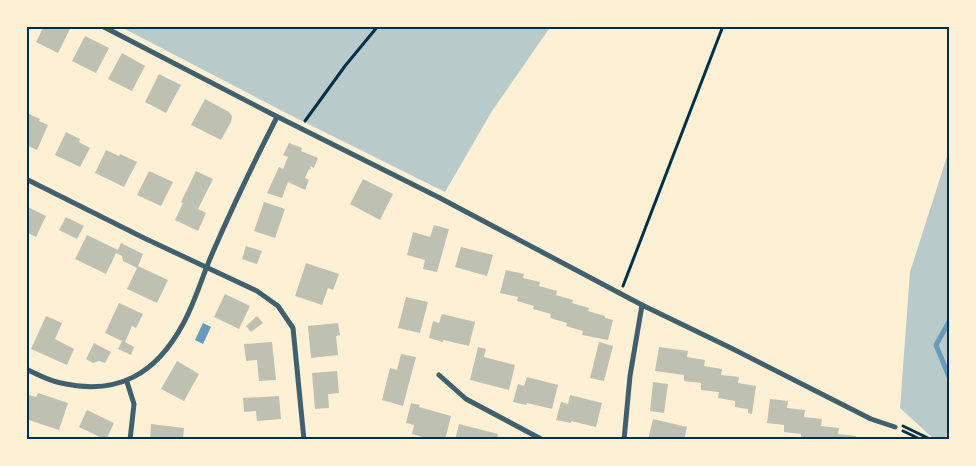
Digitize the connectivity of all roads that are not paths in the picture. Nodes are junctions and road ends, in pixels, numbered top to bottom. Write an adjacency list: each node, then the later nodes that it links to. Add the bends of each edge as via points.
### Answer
1 (102, 26): 2 (street)
2 (276, 117): 4 (street); 5 (street, via 440,198)
3 (26, 179): 4 (street)
4 (206, 267): 8 (street, via 183,324 168,349 147,370); 11 (street, via 257,291 278,306 293,328)
5 (642, 305): 9 (street, via 871,419); 13 (street, via 630,376)
6 (26, 369): 8 (street, via 60,383 92,388)
7 (438, 375): 12 (street, via 466,399)
8 (127, 382): 10 (street, via 134,404)
9 (896, 427)
10 (130, 440)
11 (304, 440)
12 (543, 440)
13 (624, 440)

